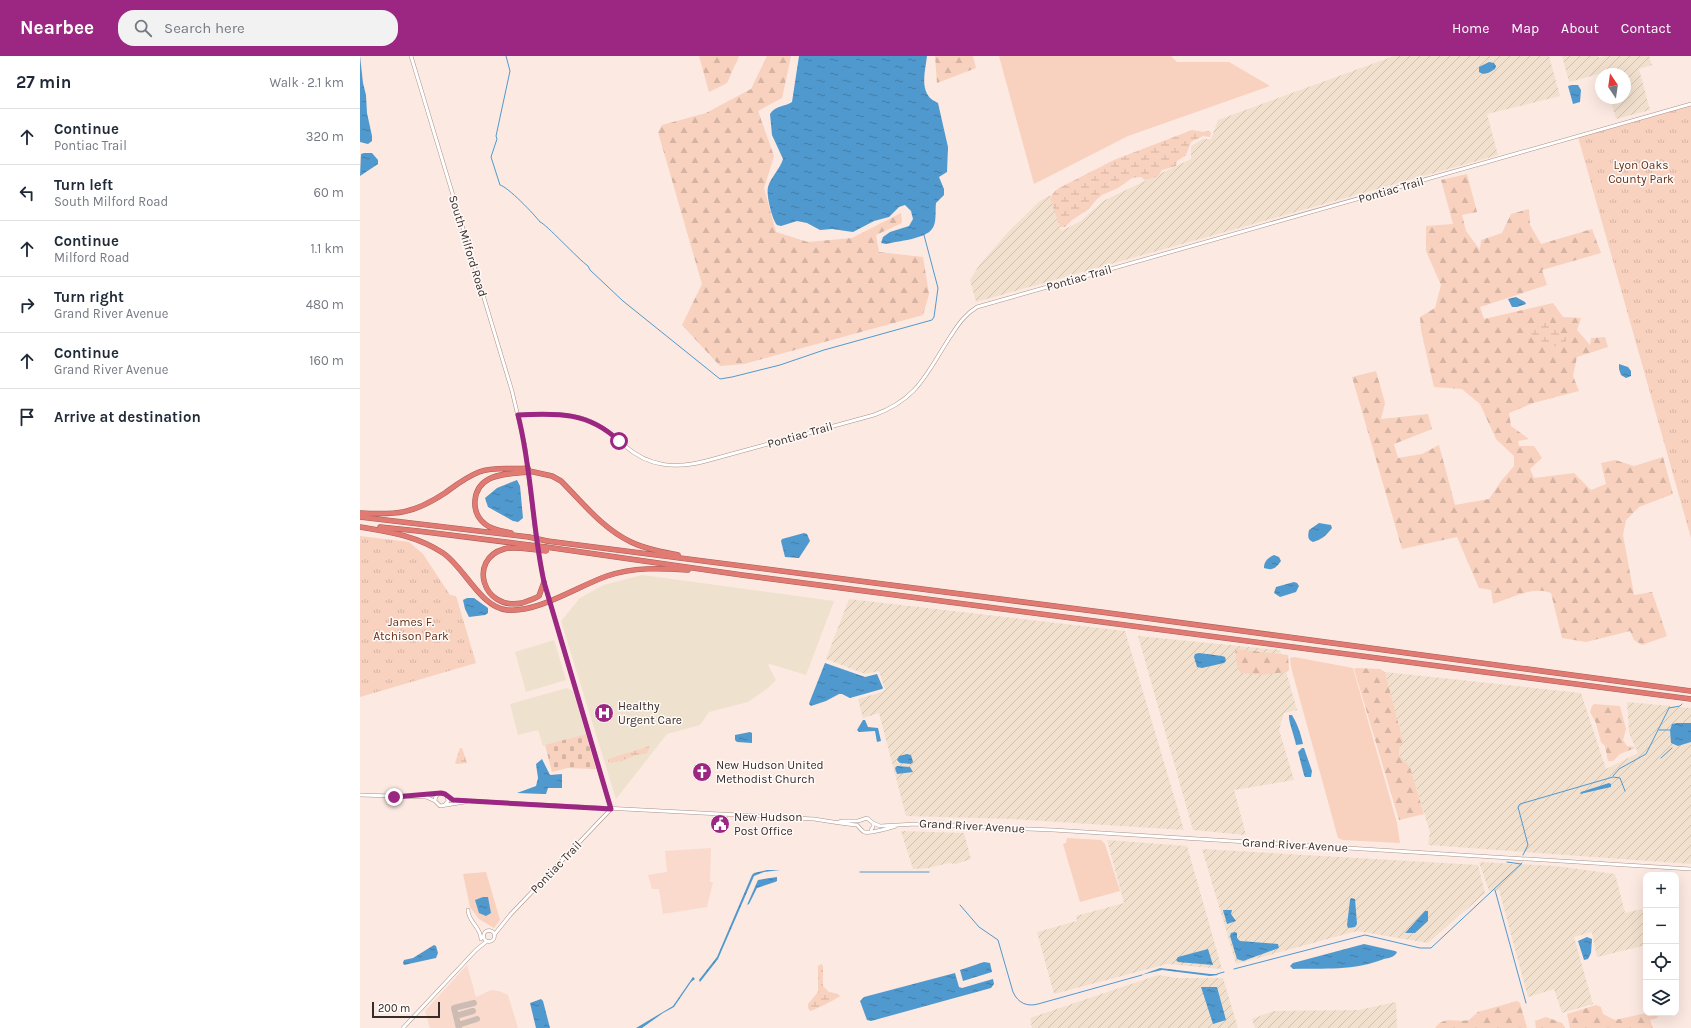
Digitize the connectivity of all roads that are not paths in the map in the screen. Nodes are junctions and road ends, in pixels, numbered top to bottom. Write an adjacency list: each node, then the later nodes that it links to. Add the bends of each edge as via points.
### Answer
1 (411, 56): 3 (main road, South Milford Road)
2 (1691, 104): 3 (main road, Pontiac Trail, via 977,308 961,320 916,389 897,405 874,415 706,461 678,466 658,464 635,454 603,428 588,420 572,416)
3 (518, 415): 4 (main road, South Milford Road)
4 (529, 470): 5 (highway, via 481,471 429,503 409,511 395,514); 8 (highway, via 488,479 478,490 475,502 478,515 485,524); 10 (highway, via 552,476 561,482 606,526 630,542); 12 (main road, South Milford Road, via 537,545)
5 (360, 513)
6 (360, 517): 8 (highway)
7 (360, 526): 9 (highway, via 418,530); 13 (highway, via 402,534 427,543 455,563 494,606 513,610)
8 (529, 537): 10 (highway, bridge)
9 (529, 547): 11 (highway, bridge); 12 (highway, via 508,548 494,554 484,570 485,585 498,601 513,604 539,596)
10 (723, 564): 14 (highway)
11 (723, 572): 13 (highway, via 636,569 606,576); 15 (highway)
12 (544, 582): 13 (main road, South Milford Road)
13 (549, 601): 23 (main road, South Milford Road)
14 (1691, 691)
15 (1691, 699)
16 (438, 794): 18 (main road, via 445,794); 19 (main road); 20 (main road)
17 (360, 795): 19 (main road)
18 (448, 797): 21 (main road); 22 (main road)
19 (403, 798): 20 (main road, via 426,798)
20 (435, 801): 22 (main road, via 438,805)
21 (467, 801): 22 (main road); 23 (main road)
22 (445, 805)
23 (611, 809): 25 (main road); 32 (main road, Pontiac Trail)
24 (862, 820): 25 (main road); 26 (main road, via 867,818); 28 (main road)
25 (839, 822): 28 (main road)
26 (873, 823): 27 (main road, Grand River Avenue, via 880,826); 29 (main road)
27 (900, 824): 29 (main road, Grand River Avenue, via 885,830); 30 (main road, Grand River Avenue, via 1059,831)
28 (860, 828): 29 (main road, via 864,832)
29 (871, 830)
30 (1691, 869)
31 (468, 910): 36 (main road)
32 (501, 925): 33 (main road, Pontiac Trail); 35 (main road, Pontiac Trail)
33 (492, 931): 34 (main road, via 486,931); 35 (main road)
34 (483, 936): 36 (main road); 37 (main road)
35 (494, 936): 37 (main road, via 492,940)
36 (481, 939): 38 (main road)
37 (487, 941): 38 (main road)
38 (476, 950): 39 (main road)
39 (403, 1028)

